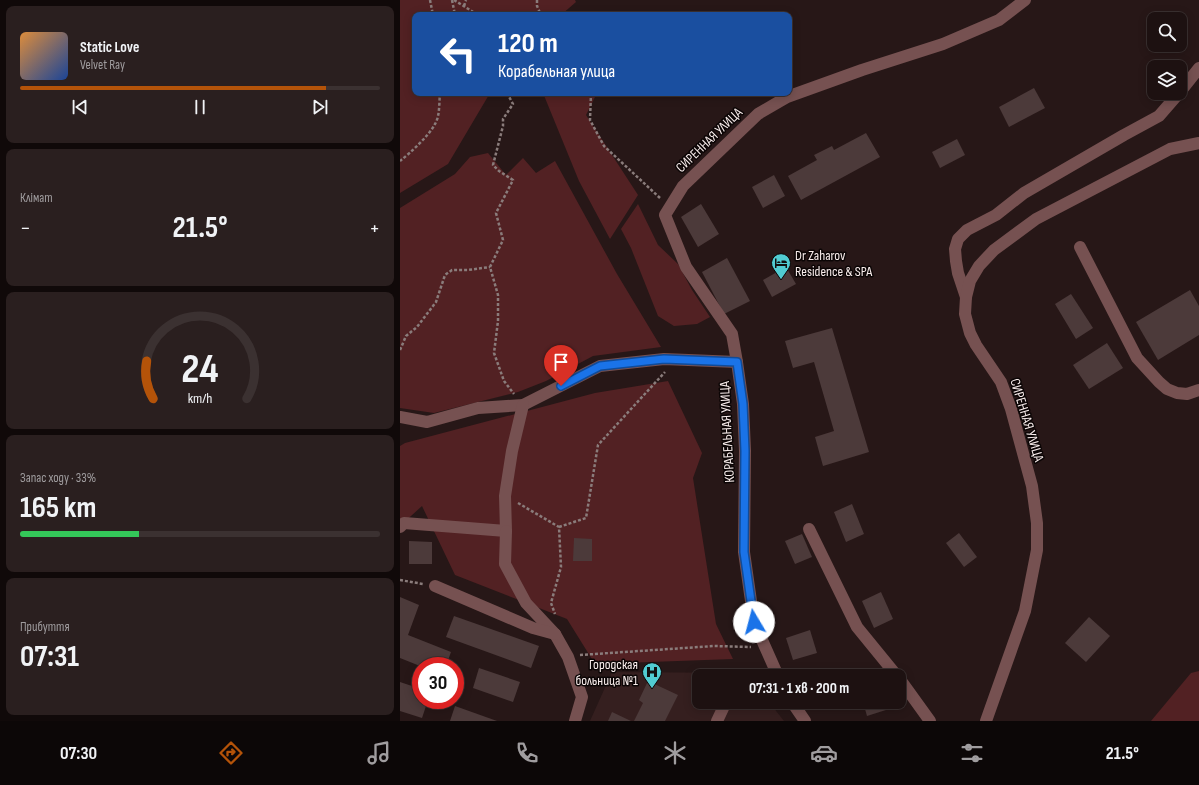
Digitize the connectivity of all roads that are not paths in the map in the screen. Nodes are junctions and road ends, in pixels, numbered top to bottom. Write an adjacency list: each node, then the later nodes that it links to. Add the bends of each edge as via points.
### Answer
1 (1025, 0): 4 (street, СИРЕННАЯ УЛИЦА, via 1000,20 943,44)
2 (1199, 68): 3 (street)
3 (1187, 82)
4 (792, 95)
5 (790, 96): 10 (street, СИРЕННАЯ УЛИЦА, via 758,114 683,186 665,215 686,267 732,334)
6 (1172, 100): 9 (street, via 1159,116 1024,193 996,215 966,230 958,239 955,249 957,267)
7 (1199, 143): 9 (street, СИРЕННАЯ УЛИЦА, via 1170,149 1036,219 994,250 979,266 970,281)
8 (1080, 247): 11 (street, via 1137,358 1167,389 1187,394)
9 (966, 297): 28 (street, СИРЕННАЯ УЛИЦА, via 965,314 970,333 1001,382 1011,408 1032,486 1037,523 1037,550 1025,611)
10 (737, 362): 12 (street, КОРАБЕЛЬНАЯ УЛИЦА, via 664,359 600,366); 19 (street, КОРАБЕЛЬНАЯ УЛИЦА, via 743,404 745,451 744,552 754,622)
11 (1199, 390)
12 (523, 405): 13 (street, КОРАБЕЛЬНАЯ УЛИЦА, via 478,408 427,422); 16 (street, via 505,496)
13 (400, 417)
14 (400, 527): 16 (street, via 404,523)
15 (809, 529): 20 (street, via 857,627)
16 (506, 531): 18 (street, via 505,564 526,603)
17 (435, 586): 18 (street, via 532,628)
18 (555, 634): 24 (street, via 568,657 582,697)
19 (775, 669)
20 (891, 669)
21 (906, 688): 27 (street)
22 (723, 709): 25 (street)
23 (797, 709): 26 (street)
24 (575, 721)
25 (717, 721)
26 (805, 721)
27 (930, 721)
28 (986, 721)

